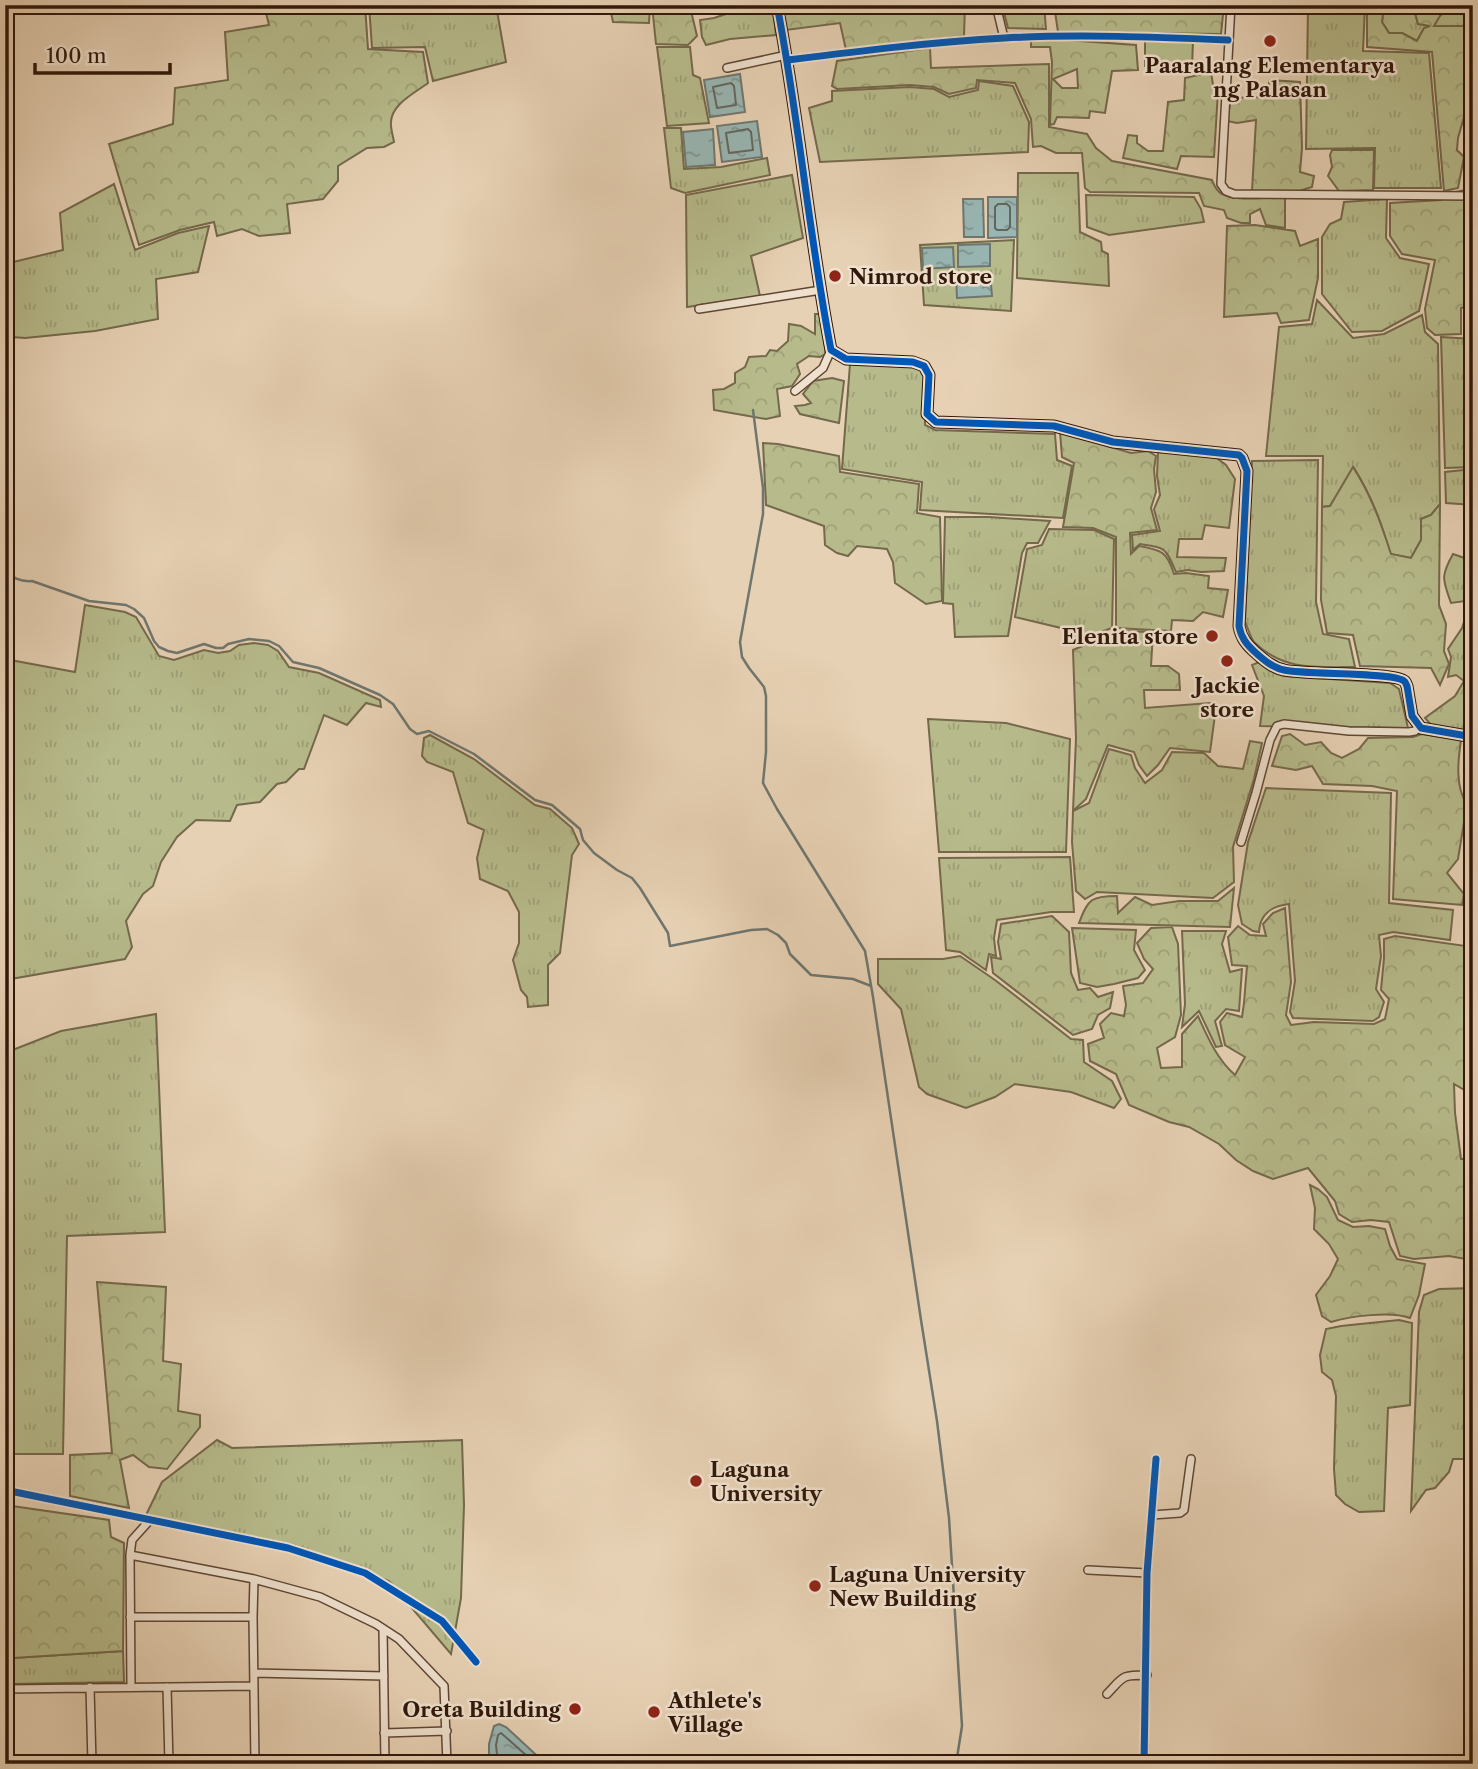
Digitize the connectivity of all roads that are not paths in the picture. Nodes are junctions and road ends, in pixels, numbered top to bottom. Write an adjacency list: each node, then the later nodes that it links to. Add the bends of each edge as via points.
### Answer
1 (778, 5): 6 (street)
2 (996, 5): 4 (street)
3 (1231, 5): 5 (street)
4 (1004, 38): 5 (street); 6 (street)
5 (1228, 40): 8 (street, via 1220,184 1226,191)
6 (787, 57): 7 (street); 9 (street)
7 (727, 68)
8 (1473, 196)
9 (821, 290): 10 (street); 11 (street)
10 (699, 309)
11 (831, 350): 12 (street, via 823,368); 13 (street, via 846,359 924,366 929,375 927,414 936,422 1054,426 1113,442 1239,455 1247,471 1240,626 1245,643 1280,670 1404,680 1412,716)
12 (794, 391)
13 (1419, 726): 14 (street); 15 (street, via 1411,732 1278,726)
14 (1473, 737)
15 (1241, 842)
16 (1156, 1459): 19 (street)
17 (1191, 1459): 19 (street, via 1184,1510)
18 (5, 1490): 20 (street)
19 (1152, 1516): 23 (street)
20 (150, 1520): 21 (street, via 132,1540); 28 (street, via 288,1548 365,1573 442,1621)
21 (130, 1555): 24 (street); 26 (street)
22 (1088, 1570): 23 (street)
23 (1147, 1573): 30 (street)
24 (254, 1579): 25 (street); 27 (street, via 320,1597)
25 (253, 1616): 26 (street); 29 (street)
26 (130, 1617): 34 (street)
27 (383, 1629): 31 (street); 38 (street, via 399,1639 444,1686)
28 (476, 1662)
29 (254, 1673): 31 (street); 32 (street)
30 (1147, 1675): 37 (street, via 1124,1676); 47 (street)
31 (384, 1676): 39 (street)
32 (253, 1686): 35 (street); 41 (street)
33 (90, 1687): 34 (street); 36 (street); 44 (street)
34 (131, 1687): 35 (street)
35 (167, 1687): 45 (street)
36 (5, 1689)
37 (1107, 1694)
38 (447, 1731): 39 (street); 46 (street)
39 (384, 1733): 42 (street)
40 (5, 1737): 43 (street)
41 (255, 1762): 42 (street)
42 (385, 1762)
43 (6, 1764)
44 (92, 1764)
45 (169, 1764)
46 (447, 1764)
47 (1144, 1764)

